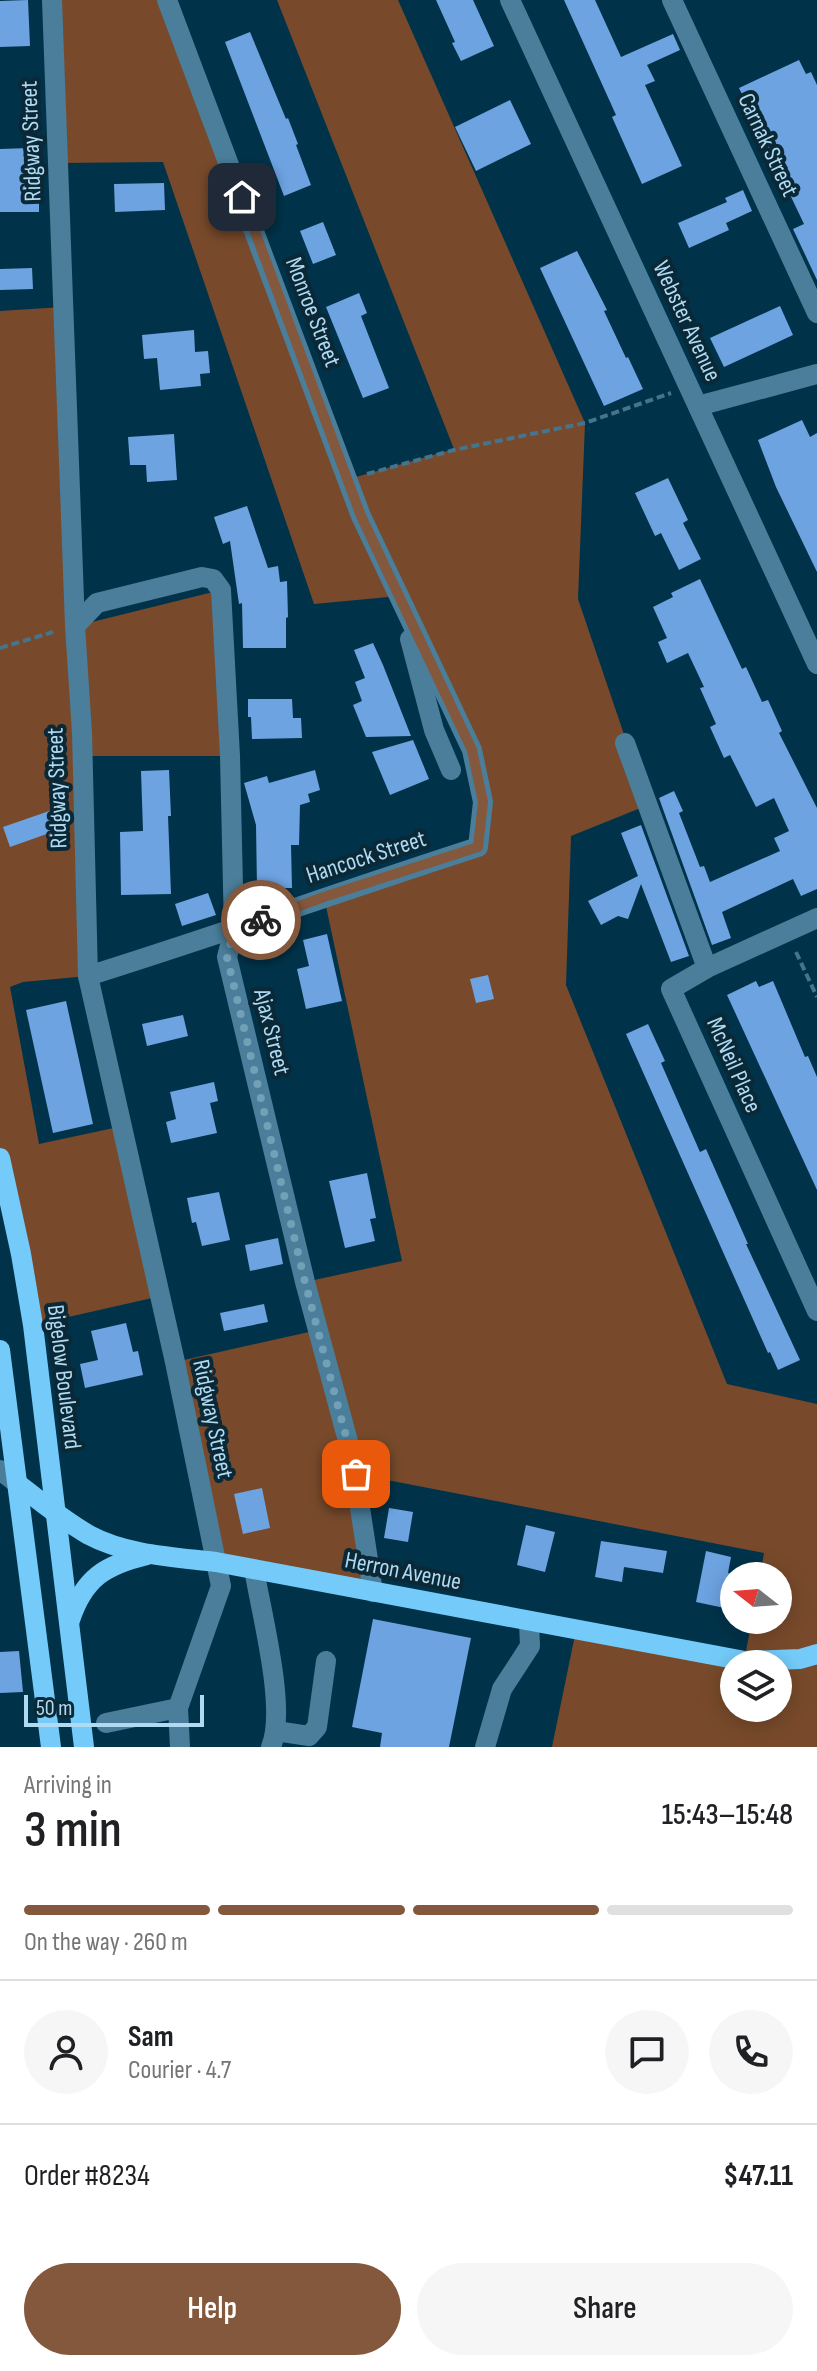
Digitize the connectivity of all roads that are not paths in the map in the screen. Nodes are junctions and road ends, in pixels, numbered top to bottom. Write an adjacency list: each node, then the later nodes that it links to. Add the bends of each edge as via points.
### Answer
1 (52, 0): 9 (street, Ridgway Street)
2 (167, 0): 8 (street, Monroe Street, via 361,516)
3 (510, 0): 7 (street, Webster Avenue)
4 (672, 0): 5 (street, Carnak Street)
5 (817, 313)
6 (817, 374): 7 (street)
7 (698, 406): 10 (street, Webster Avenue)
8 (399, 596): 12 (street, Monroe Street, via 427,706); 13 (street, Monroe Street, via 472,750 483,802)
9 (65, 629): 15 (street, Ajax Street, via 97,603 112,599 202,577 213,579 221,590); 17 (street, Ridgway Street, via 82,733)
10 (817, 664)
11 (625, 743): 16 (street)
12 (451, 770)
13 (478, 847): 15 (street, Hancock Street)
14 (817, 918): 16 (street, McNeil Place)
15 (234, 930): 17 (street, Hancock Street); 27 (street, Ajax Street, via 227,957 352,1456)
16 (707, 968): 19 (street, McNeil Place, via 671,989)
17 (88, 976): 25 (street, Ridgway Street)
18 (0, 1158): 23 (main road, Bigelow Boulevard, via 33,1325)
19 (817, 1311)
20 (0, 1350): 22 (main road)
21 (0, 1470): 22 (street, Herron Avenue)
22 (18, 1484): 23 (main road, Herron Avenue); 35 (main road)
23 (56, 1514): 24 (main road, Herron Avenue, via 101,1540); 29 (main road, Bigelow Boulevard)
24 (151, 1554): 25 (main road, Herron Avenue); 29 (main road, via 97,1575 84,1587)
25 (216, 1562): 26 (main road, Herron Avenue); 32 (street, Ridgway Street, via 221,1586)
26 (254, 1569): 27 (main road, Herron Avenue); 34 (street, via 275,1689)
27 (373, 1592): 28 (main road, Herron Avenue)
28 (529, 1622): 30 (main road, Herron Avenue, via 745,1661); 38 (street, via 530,1646 502,1689)
29 (69, 1624): 36 (main road, Bigelow Boulevard)
30 (817, 1654)
31 (326, 1661): 34 (street, via 317,1727 309,1736)
32 (178, 1708): 33 (street); 37 (street)
33 (106, 1723)
34 (273, 1739)
35 (51, 1747)
36 (84, 1747)
37 (180, 1747)
38 (485, 1747)

